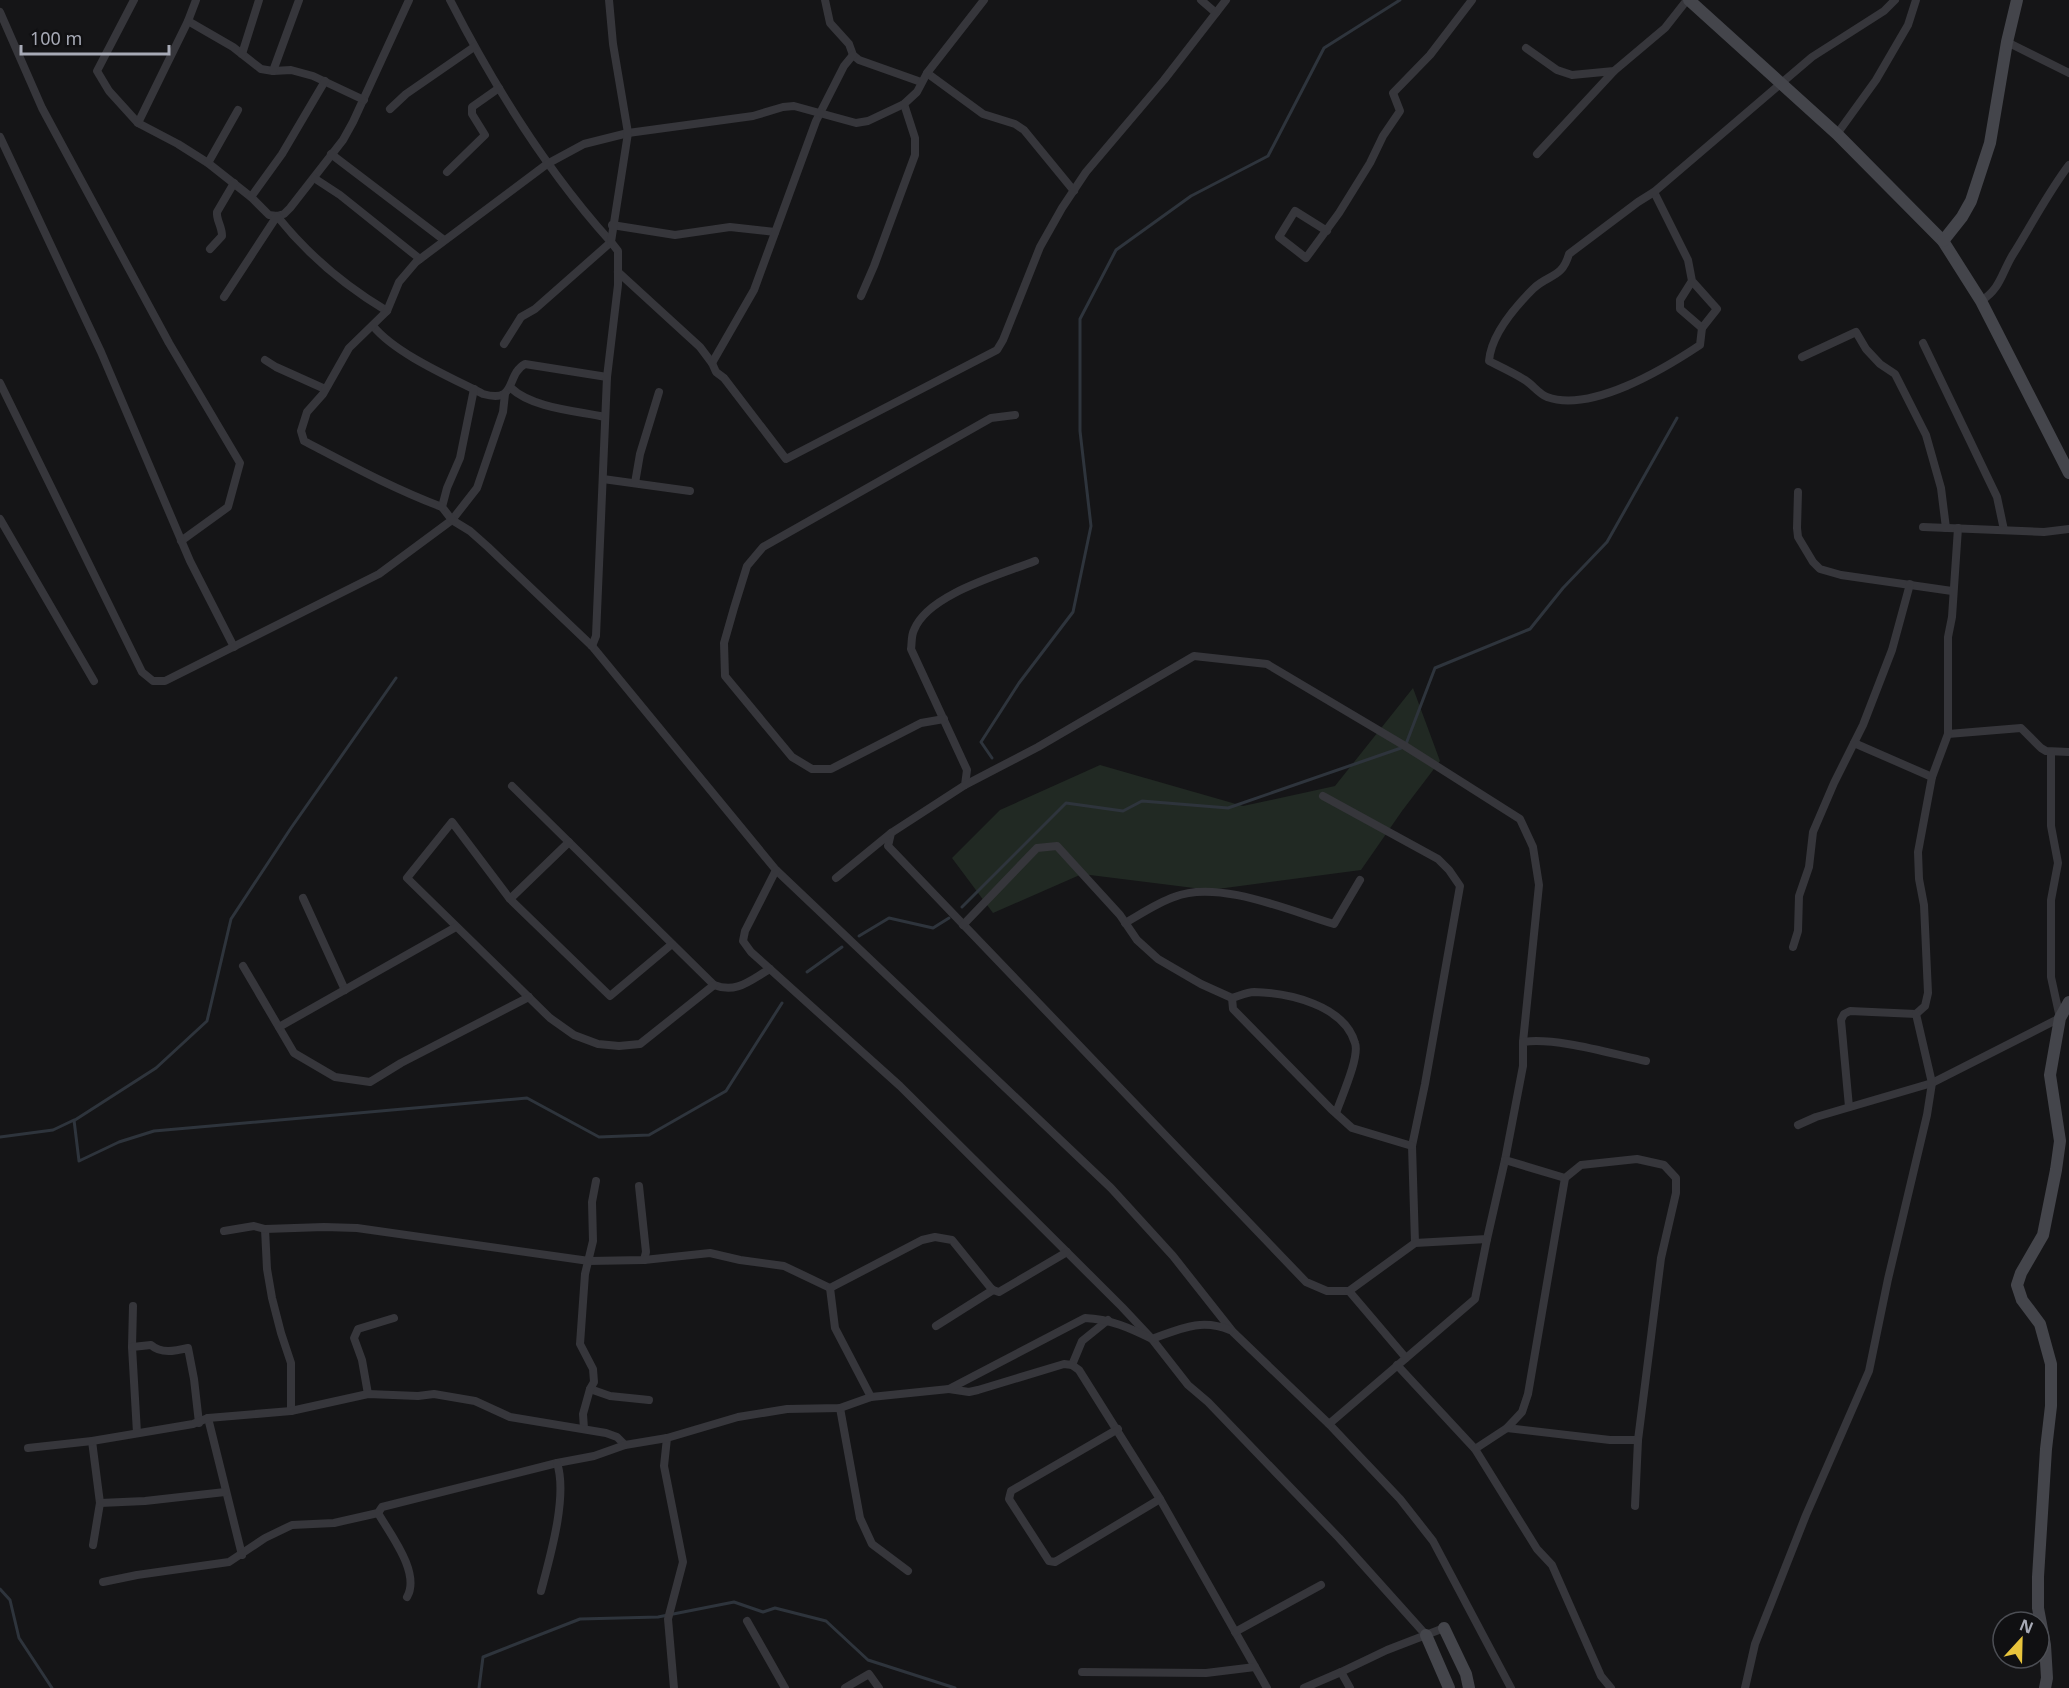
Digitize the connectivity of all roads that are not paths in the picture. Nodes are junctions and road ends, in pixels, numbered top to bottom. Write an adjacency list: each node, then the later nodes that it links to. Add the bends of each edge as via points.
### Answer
1 (134, 0): 38 (street, via 97,72)
2 (196, 0): 19 (street)
3 (259, 0): 23 (street)
4 (299, 0): 25 (street)
5 (410, 0): 33 (street)
6 (450, 0): 21 (street)
7 (609, 0): 39 (street)
8 (825, 0): 24 (street, via 830,23 849,44)
9 (984, 0): 27 (street)
10 (1202, 0): 18 (street)
11 (1226, 0): 18 (street)
12 (1472, 0): 55 (street, via 1430,55 1393,93 1400,111)
13 (1688, 0): 26 (street, via 1665,28); 31 (street)
14 (1895, 0): 31 (street)
15 (1916, 0): 40 (street, via 1908,25 1876,80)
16 (2017, 0): 20 (street)
17 (0, 12): 99 (street, via 42,108 169,343 240,463 228,507)
18 (1216, 13): 50 (street)
19 (188, 21): 23 (street); 38 (street)
20 (2007, 42): 28 (street); 58 (street, via 1987,152 1971,201)
21 (474, 47): 32 (street); 35 (street)
22 (1526, 48): 26 (street, via 1557,70 1572,75)
23 (242, 54): 25 (street, via 261,69)
24 (853, 55): 30 (street, via 864,63); 37 (street)
25 (273, 71): 29 (street, via 291,70)
26 (1614, 71): 43 (street)
27 (927, 73): 30 (street); 50 (street, via 983,114 1024,130)
28 (2069, 73)
29 (325, 81): 33 (street); 52 (street, via 282,154)
30 (921, 82): 34 (street)
31 (1780, 83): 40 (street); 51 (street)
32 (499, 88): 45 (street); 47 (street, via 472,107 485,135)
33 (364, 100): 42 (street)
34 (904, 104): 37 (street, via 856,123); 64 (street, via 915,138 915,155)
35 (390, 109)
36 (238, 110): 44 (street)
37 (819, 114): 39 (street, via 794,106 783,107 753,116); 56 (street)
38 (138, 123): 44 (street)
39 (628, 134): 45 (street, via 584,144); 54 (street)
40 (1838, 134): 58 (street)
41 (0, 137): 99 (street, via 101,352)
42 (332, 154): 48 (street); 57 (street)
43 (1537, 154)
44 (208, 163): 49 (street)
45 (547, 164): 57 (street); 59 (street)
46 (2069, 165): 66 (street, via 2053,186 1997,287)
47 (447, 172)
48 (314, 178): 53 (street, via 291,208); 61 (street)
49 (234, 183): 52 (street); 60 (street, via 217,212 222,236)
50 (1074, 190): 74 (street, via 1040,247 997,350 786,459)
51 (1654, 192): 63 (street, via 1688,260); 69 (street, via 1569,254 1557,275 1535,287 1502,328 1490,349 1489,361 1526,380 1546,397 1572,400 1619,391 1680,359 1700,345)
52 (251, 197): 53 (street, via 269,215)
53 (277, 216): 65 (street); 67 (street, via 320,264)
54 (612, 225): 56 (street, via 675,235 730,227); 59 (street)
55 (1327, 231): 55 (street, via 1306,258 1279,237 1295,211)
56 (775, 232): 74 (street, via 754,290)
57 (444, 240): 61 (street)
58 (1943, 241): 66 (street)
59 (611, 242): 62 (street, via 618,251); 71 (street, via 521,317)
60 (210, 249)
61 (420, 259): 67 (street, via 399,282)
62 (618, 272): 74 (street, via 693,340); 75 (street)
63 (1692, 281): 69 (street, via 1680,300 1680,309); 69 (street, via 1717,309)
64 (861, 296)
65 (224, 297)
66 (1981, 301): 86 (street)
67 (387, 311): 68 (street)
68 (373, 326): 78 (street, via 349,348); 79 (street, via 383,338)
69 (1702, 328)
70 (1923, 343): 98 (street, via 1996,497)
71 (504, 344)
72 (1802, 357): 95 (street, via 1856,332 1866,349 1895,374 1931,449)
73 (265, 360): 77 (street)
74 (712, 363)
75 (607, 377): 80 (street, via 525,364); 85 (street)
76 (0, 383): 83 (street)
77 (315, 385): 78 (street); 82 (street)
78 (325, 389): 82 (street)
79 (474, 389): 80 (street, via 493,397); 91 (street, via 460,458)
80 (508, 391): 85 (street, via 537,402); 93 (street, via 477,488)
81 (660, 392): 88 (street)
82 (317, 399): 91 (street, via 302,423 304,441 409,495)
83 (4, 401): 104 (street, via 142,672 153,681 165,681)
84 (1016, 415): 106 (street, via 991,418 764,547 747,566 724,643 725,676 792,757 812,769 831,769 921,723)
85 (605, 417): 87 (street)
86 (2069, 473)
87 (603, 479): 88 (street); 103 (street, via 596,636)
88 (635, 483): 89 (street)
89 (690, 491)
90 (1798, 492): 101 (street, via 1798,537 1820,569)
91 (442, 507): 93 (street)
92 (0, 519): 105 (street)
93 (452, 520): 103 (street, via 476,536); 104 (street, via 379,574)
94 (1923, 527): 95 (street)
95 (1946, 528): 96 (street)
96 (1958, 528): 98 (street); 102 (street)
97 (2069, 529): 98 (street)
98 (2004, 530)
99 (181, 541): 104 (street)
100 (1035, 561): 106 (street, via 949,595 926,611 913,631 911,649)
101 (1910, 585): 102 (street); 108 (street, via 1892,650)
102 (1952, 591): 107 (street)
103 (592, 646): 117 (street)
104 (234, 647)
105 (94, 681)
106 (944, 719): 112 (street, via 967,770)
107 (1948, 734): 109 (street, via 2021,728 2041,748); 111 (street)
108 (1854, 743): 111 (street); 126 (street, via 1813,832)
109 (2051, 752): 110 (street); 135 (street, via 2051,826 2058,863 2051,900 2051,977)
110 (2069, 752)
111 (1932, 777): 134 (street, via 1918,852 1928,993 1925,1006)
112 (965, 785): 115 (street); 137 (street, via 1194,656 1267,664 1520,819 1533,847 1539,885)
113 (512, 786): 116 (street)
114 (1323, 796): 143 (street, via 1438,859 1460,886)
115 (891, 833): 118 (street); 123 (street, via 888,846)
116 (569, 842): 121 (street); 125 (street)
117 (776, 870): 128 (street, via 743,941); 162 (street, via 1111,1188 1173,1256)
118 (836, 878)
119 (1360, 880): 122 (street, via 1334,924 1210,890 1175,896)
120 (303, 898): 130 (street)
121 (510, 899): 124 (street, via 452,822 407,879); 125 (street, via 610,996)
122 (1125, 922): 123 (street, via 1056,846 1037,848); 132 (street, via 1137,940 1158,959)
123 (963, 925): 157 (street, via 1306,1282 1327,1291)
124 (456, 927): 130 (street); 131 (street)
125 (672, 944): 129 (street)
126 (1793, 947)
127 (243, 966): 136 (street)
128 (770, 969): 129 (street, via 736,988); 152 (street, via 900,1086)
129 (714, 985): 131 (street, via 640,1044 619,1046 598,1044 574,1035)
130 (345, 990): 136 (street)
131 (529, 997): 136 (street, via 370,1082 335,1077 294,1053)
132 (1232, 998): 141 (street, via 1233,1009); 141 (street, via 1252,992 1295,997 1320,1005 1345,1026 1356,1044 1354,1064)
133 (2069, 1002): 135 (street)
134 (1916, 1014): 139 (street); 140 (street, via 1844,1014 1840,1020)
135 (2060, 1018): 139 (street); 220 (street, via 2050,1075 2060,1141 2056,1170 2043,1235 2017,1285 2022,1300 2040,1324 2051,1364 2038,1577)
136 (279, 1027)
137 (1523, 1042): 138 (street, via 1553,1042); 144 (street, via 1523,1066)
138 (1646, 1061)
139 (1932, 1083): 140 (street); 219 (street, via 1869,1371 1755,1644)
140 (1849, 1107): 142 (street)
141 (1336, 1113): 143 (street, via 1353,1128)
142 (1798, 1125)
143 (1412, 1146): 151 (street)
144 (1505, 1160): 145 (street); 150 (street)
145 (1565, 1178): 179 (street, via 1528,1394 1522,1412); 183 (street, via 1581,1165 1637,1159 1664,1165 1676,1178 1661,1258)
146 (596, 1181): 154 (street)
147 (639, 1186): 153 (street)
148 (265, 1229): 149 (street, via 254,1226); 154 (street, via 357,1228); 174 (street, via 272,1299 291,1363)
149 (224, 1231)
150 (1487, 1239): 151 (street); 165 (street, via 1475,1299)
151 (1415, 1243): 157 (street)
152 (1066, 1252): 156 (street, via 999,1292); 163 (street)
153 (644, 1260): 154 (street); 155 (street, via 710,1253 784,1266)
154 (589, 1261): 168 (street, via 580,1344 593,1369)
155 (830, 1288): 156 (street, via 934,1237 952,1240); 171 (street, via 835,1328)
156 (993, 1290): 161 (street)
157 (1349, 1291): 165 (street)
158 (133, 1306): 164 (street)
159 (394, 1318): 170 (street, via 355,1333)
160 (1108, 1320): 163 (street); 166 (street, via 1082,1341); 169 (street, via 1086,1318)
161 (936, 1326)
162 (1233, 1332): 163 (street, via 1215,1324 1196,1324); 177 (street)
163 (1152, 1339): 204 (street, via 1188,1385 1339,1538)
164 (132, 1347): 176 (street, via 151,1345 157,1351 188,1348); 181 (street)
165 (1406, 1358): 167 (street)
166 (1072, 1365): 169 (street, via 969,1392); 180 (street)
167 (1397, 1365): 177 (street); 187 (street)
168 (590, 1389): 172 (street, via 610,1396); 178 (street, via 583,1414)
169 (949, 1389): 171 (street)
170 (368, 1394): 174 (street); 178 (street, via 459,1397 510,1417)
171 (871, 1397): 173 (street)
172 (649, 1400)
173 (840, 1408): 182 (street, via 738,1417); 196 (street, via 860,1518 872,1544)
174 (291, 1411): 175 (street)
175 (208, 1418): 176 (street); 189 (street)
176 (199, 1423): 181 (street)
177 (1329, 1424): 217 (street, via 1400,1499 1433,1541)
178 (584, 1428): 185 (street, via 617,1437)
179 (1508, 1428): 183 (street); 187 (street)
180 (1118, 1429): 190 (street); 190 (street, via 1011,1491 1009,1498 1049,1561 1055,1562)
181 (137, 1433): 184 (street)
182 (667, 1438): 185 (street); 208 (street, via 664,1466 683,1562 668,1619)
183 (1638, 1440): 192 (street)
184 (92, 1441): 186 (street); 191 (street)
185 (625, 1445): 188 (street)
186 (28, 1448)
187 (1475, 1449): 218 (street, via 1537,1549 1552,1564 1601,1676)
188 (557, 1463): 193 (street, via 382,1507); 199 (street, via 559,1508)
189 (225, 1492): 191 (street); 195 (street)
190 (1160, 1499): 203 (street)
191 (100, 1503): 194 (street)
192 (1635, 1506)
193 (378, 1513): 195 (street, via 334,1523 292,1525); 200 (street, via 409,1568 411,1589)
194 (93, 1545)
195 (242, 1555): 197 (street, via 229,1562)
196 (908, 1571)
197 (103, 1582)
198 (1321, 1585): 203 (street)
199 (541, 1591)
200 (407, 1598)
201 (747, 1621): 209 (street)
202 (1444, 1628): 204 (street); 216 (street)
203 (1235, 1632): 205 (street)
204 (1426, 1635): 207 (street); 215 (street)
205 (1255, 1667): 206 (street, via 1206,1673); 212 (street)
206 (1082, 1672)
207 (1341, 1672): 213 (street); 214 (street)
208 (674, 1688)
209 (785, 1688)
210 (845, 1688): 211 (street, via 869,1674)
211 (879, 1688)
212 (1267, 1688)
213 (1304, 1688)
214 (1350, 1688)
215 (1449, 1688)
216 (1469, 1688)
217 (1511, 1688)
218 (1611, 1688)
219 (1745, 1688)
220 (2045, 1688)

